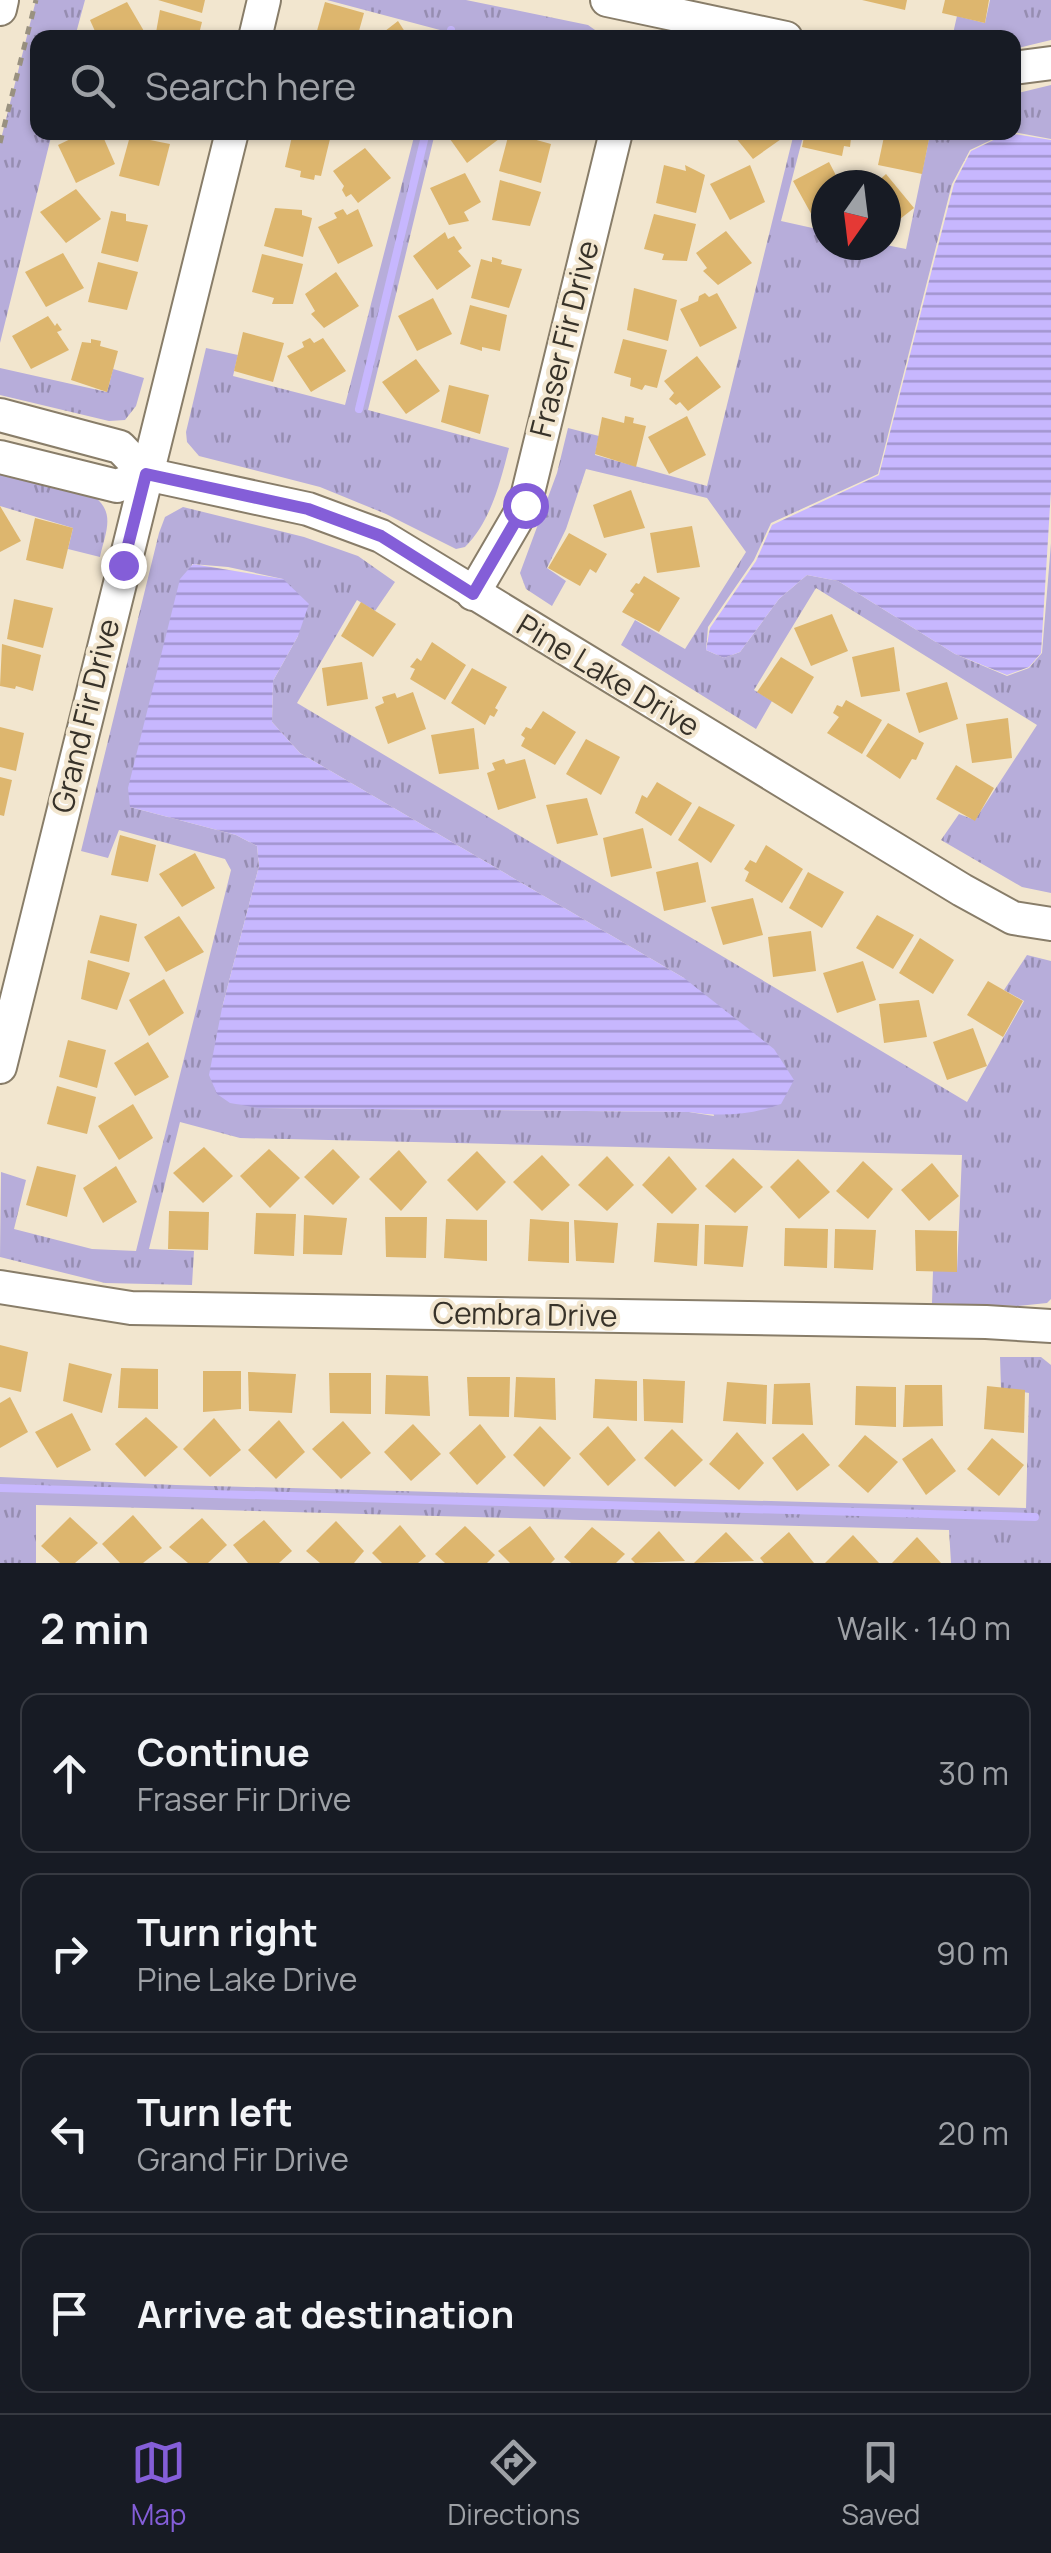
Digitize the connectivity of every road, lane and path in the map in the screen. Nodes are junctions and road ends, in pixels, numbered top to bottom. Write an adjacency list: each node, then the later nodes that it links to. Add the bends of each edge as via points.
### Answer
1 (2, 0): 5 (street)
2 (36, 0): 13 (path)
3 (264, 0): 7 (street)
4 (607, 0): 6 (street)
5 (0, 9)
6 (642, 23): 8 (street)
7 (256, 30)
8 (709, 30)
9 (1051, 63): 10 (street)
10 (1021, 67)
11 (230, 140): 16 (street, Grand Fir Drive)
12 (614, 140): 17 (street, Fraser Fir Drive, via 525,505)
13 (0, 143)
14 (0, 415): 16 (street, Pine Lake Drive, via 120,447)
15 (0, 457): 16 (street, Pine Lake Drive, via 116,486)
16 (146, 474): 17 (street, Pine Lake Drive, via 308,509 381,536); 19 (street, Grand Fir Drive)
17 (473, 594): 18 (street, Pine Lake Drive, via 962,890 1014,918)
18 (1051, 924)
19 (0, 1067)
20 (0, 1288): 21 (street, Cembra Drive, via 131,1308)
21 (1051, 1326)

